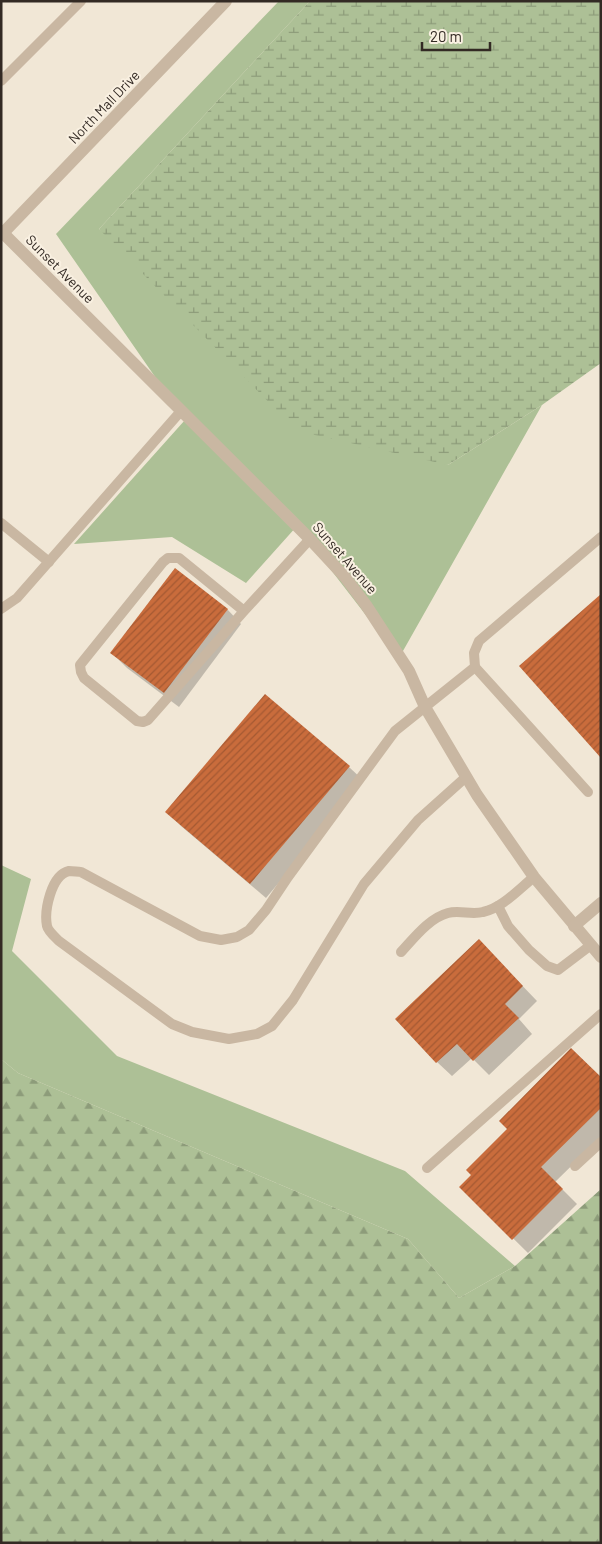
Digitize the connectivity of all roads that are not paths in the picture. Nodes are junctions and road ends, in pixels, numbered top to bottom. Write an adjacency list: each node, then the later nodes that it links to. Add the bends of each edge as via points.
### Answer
1 (81, 1): 3 (lane)
2 (226, 1): 4 (street, North Mall Drive)
3 (1, 81)
4 (2, 232): 5 (street, Sunset Avenue)
5 (182, 411): 8 (street, Sunset Avenue); 9 (lane)
6 (1, 523): 9 (lane)
7 (601, 537): 12 (lane, via 478,641 474,653)
8 (310, 540): 11 (lane); 13 (street, Sunset Avenue, via 366,605 409,671)
9 (49, 562): 10 (lane, via 17,598)
10 (1, 609)
11 (244, 610): 11 (lane, via 143,722 84,678 81,672 80,665 168,558 179,558)
12 (475, 667): 13 (lane); 15 (lane)
13 (425, 707): 14 (street, Sunset Avenue); 14 (lane, via 394,731 249,930 237,937 221,940 200,936 81,872 69,871 53,887 46,907 47,928 59,941 172,1024 192,1032 229,1039 256,1034 272,1026 293,1000 364,884 418,820)
14 (466, 777): 16 (street, Sunset Avenue)
15 (588, 792)
16 (534, 877): 18 (lane); 19 (street, Sunset Avenue)
17 (601, 903): 19 (street)
18 (498, 906): 20 (lane, via 508,926 547,966 558,970); 21 (lane, via 483,912 449,912 430,922)
19 (574, 926): 20 (street, Sunset Avenue)
20 (591, 946): 22 (street, Sunset Avenue)
21 (400, 952)
22 (601, 957)
23 (601, 1014): 26 (lane)
24 (601, 1142): 25 (lane)
25 (575, 1166)
26 (427, 1168)

